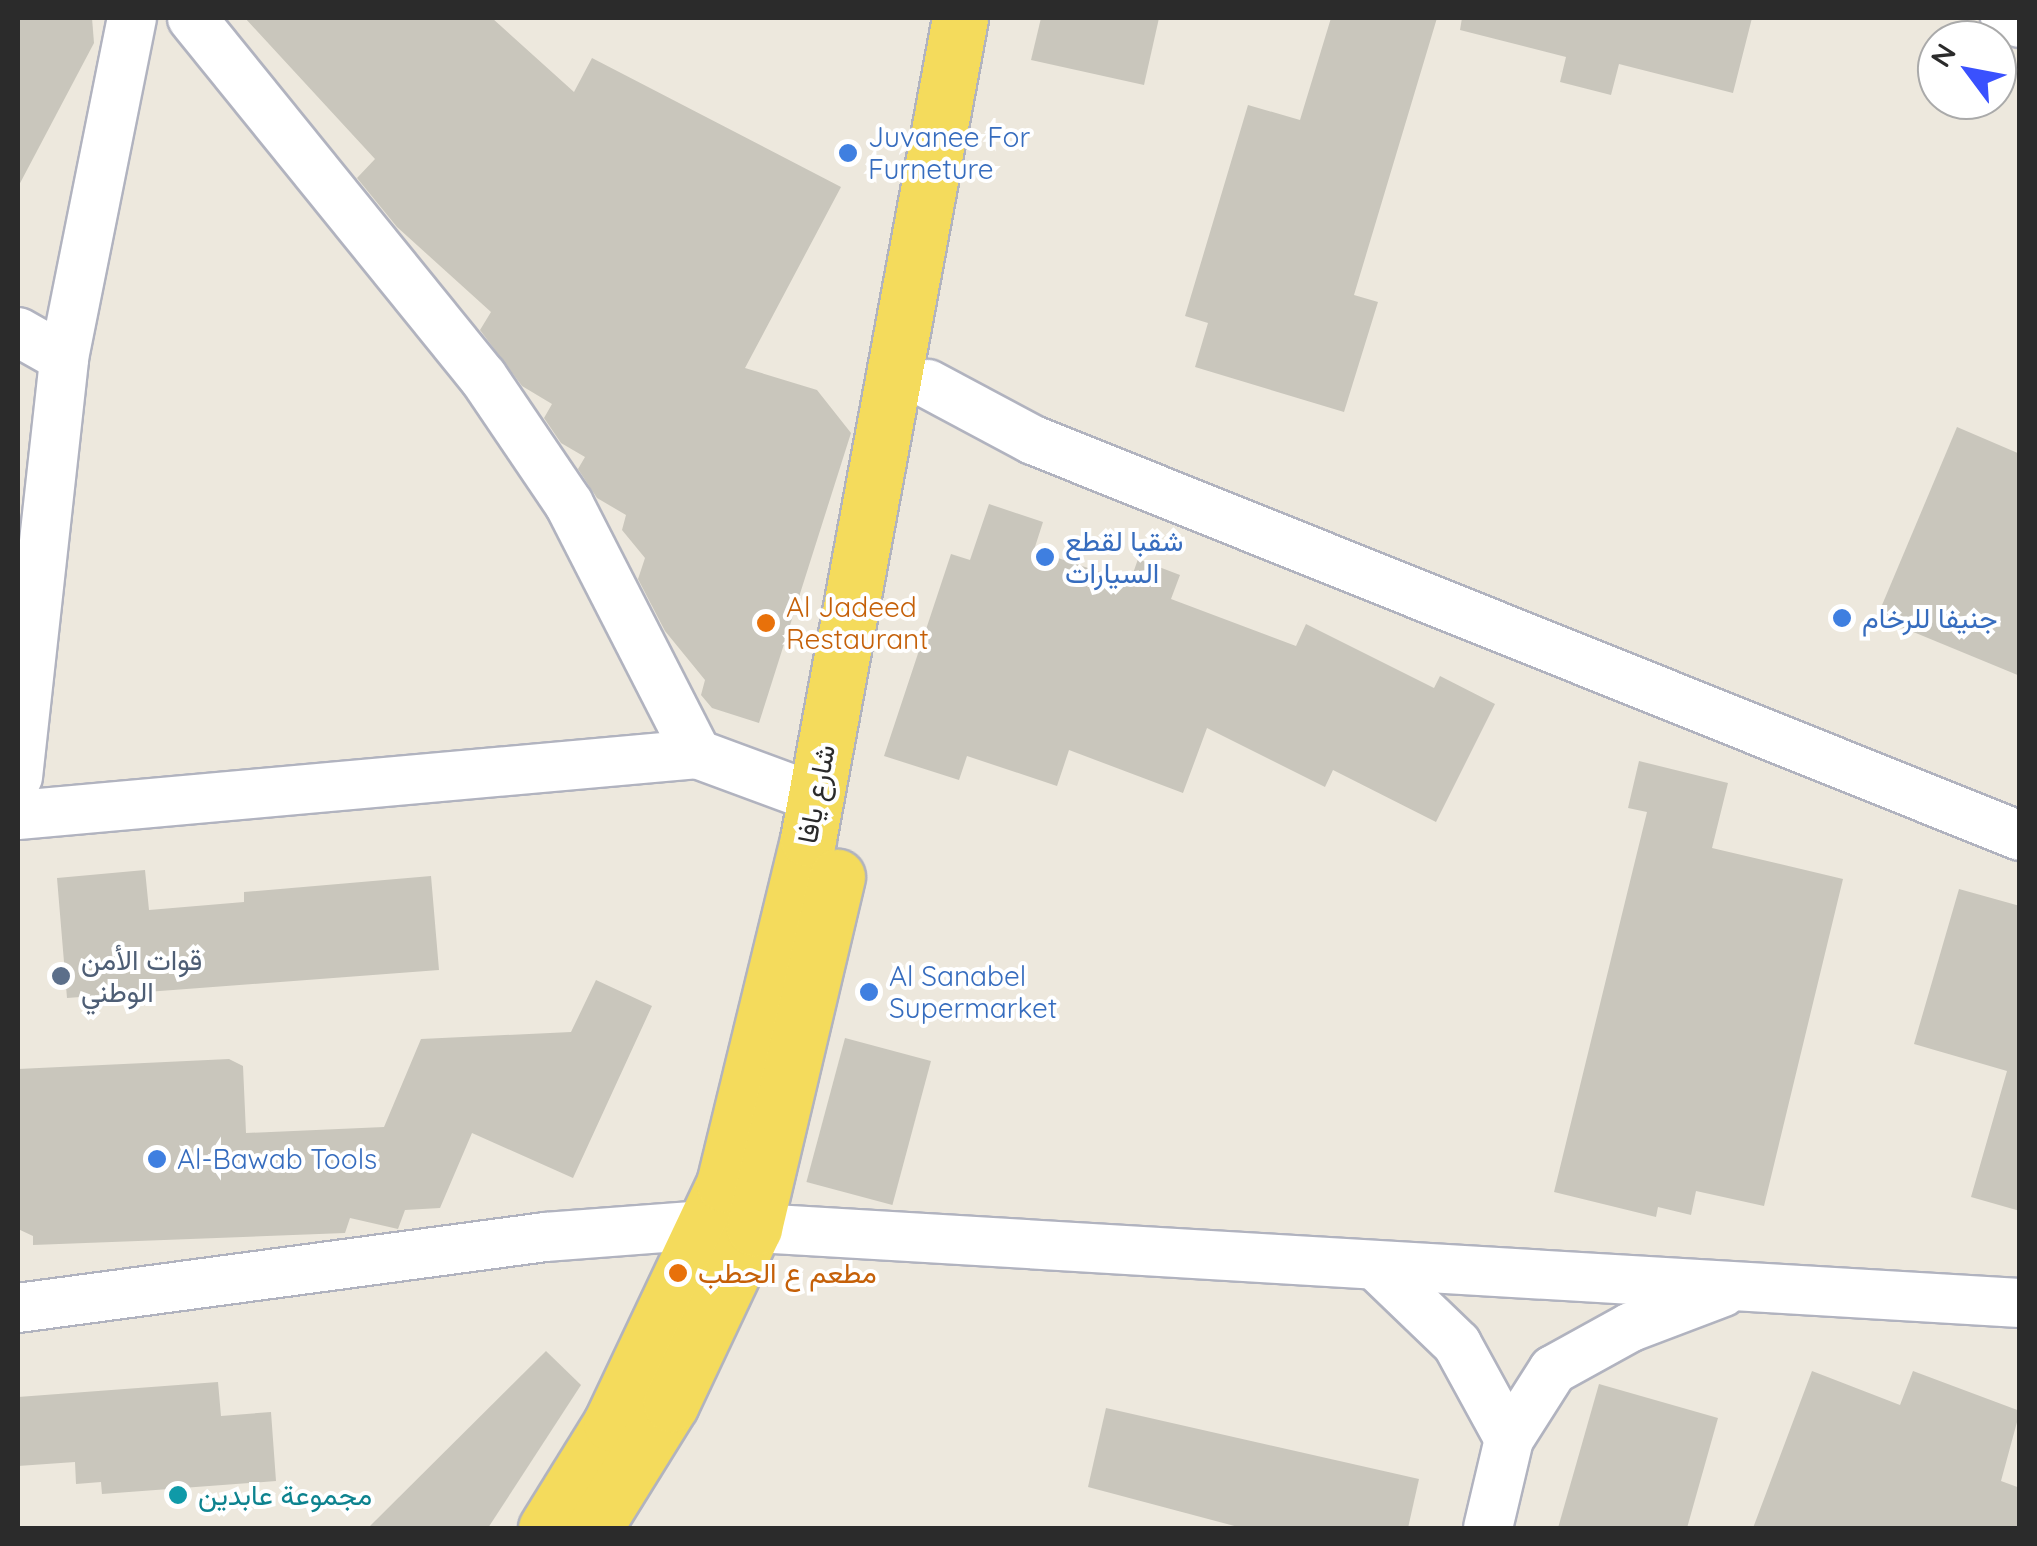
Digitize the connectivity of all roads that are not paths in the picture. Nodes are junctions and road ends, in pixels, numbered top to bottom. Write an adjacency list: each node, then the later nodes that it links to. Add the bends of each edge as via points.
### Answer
1 (132, 18): 8 (street)
2 (192, 18): 10 (street, via 483,377 569,504)
3 (960, 18): 12 (main road, شارع يافا)
4 (998, 18): 9 (main road, شارع يافا)
5 (2005, 18): 6 (street)
6 (2020, 22)
7 (18, 332): 8 (street)
8 (64, 358): 11 (street)
9 (928, 384): 14 (street, via 1033,440); 15 (main road, شارع يافا, via 852,807)
10 (697, 754): 12 (street); 13 (street)
11 (18, 777)
12 (816, 798): 15 (main road, شارع يافا, via 724,1184)
13 (18, 815)
14 (2020, 836)
15 (730, 1226): 16 (street); 19 (street, via 545,1237); 21 (main road, شارع يافا); 22 (main road, شارع يافا, via 671,1404)
16 (1375, 1265): 17 (street); 20 (street, via 1456,1344)
17 (1739, 1286): 18 (street); 20 (street, via 1631,1326 1553,1370)
18 (2020, 1303)
19 (18, 1308)
20 (1509, 1439): 23 (street)
21 (546, 1528)
22 (594, 1528)
23 (1488, 1528)

